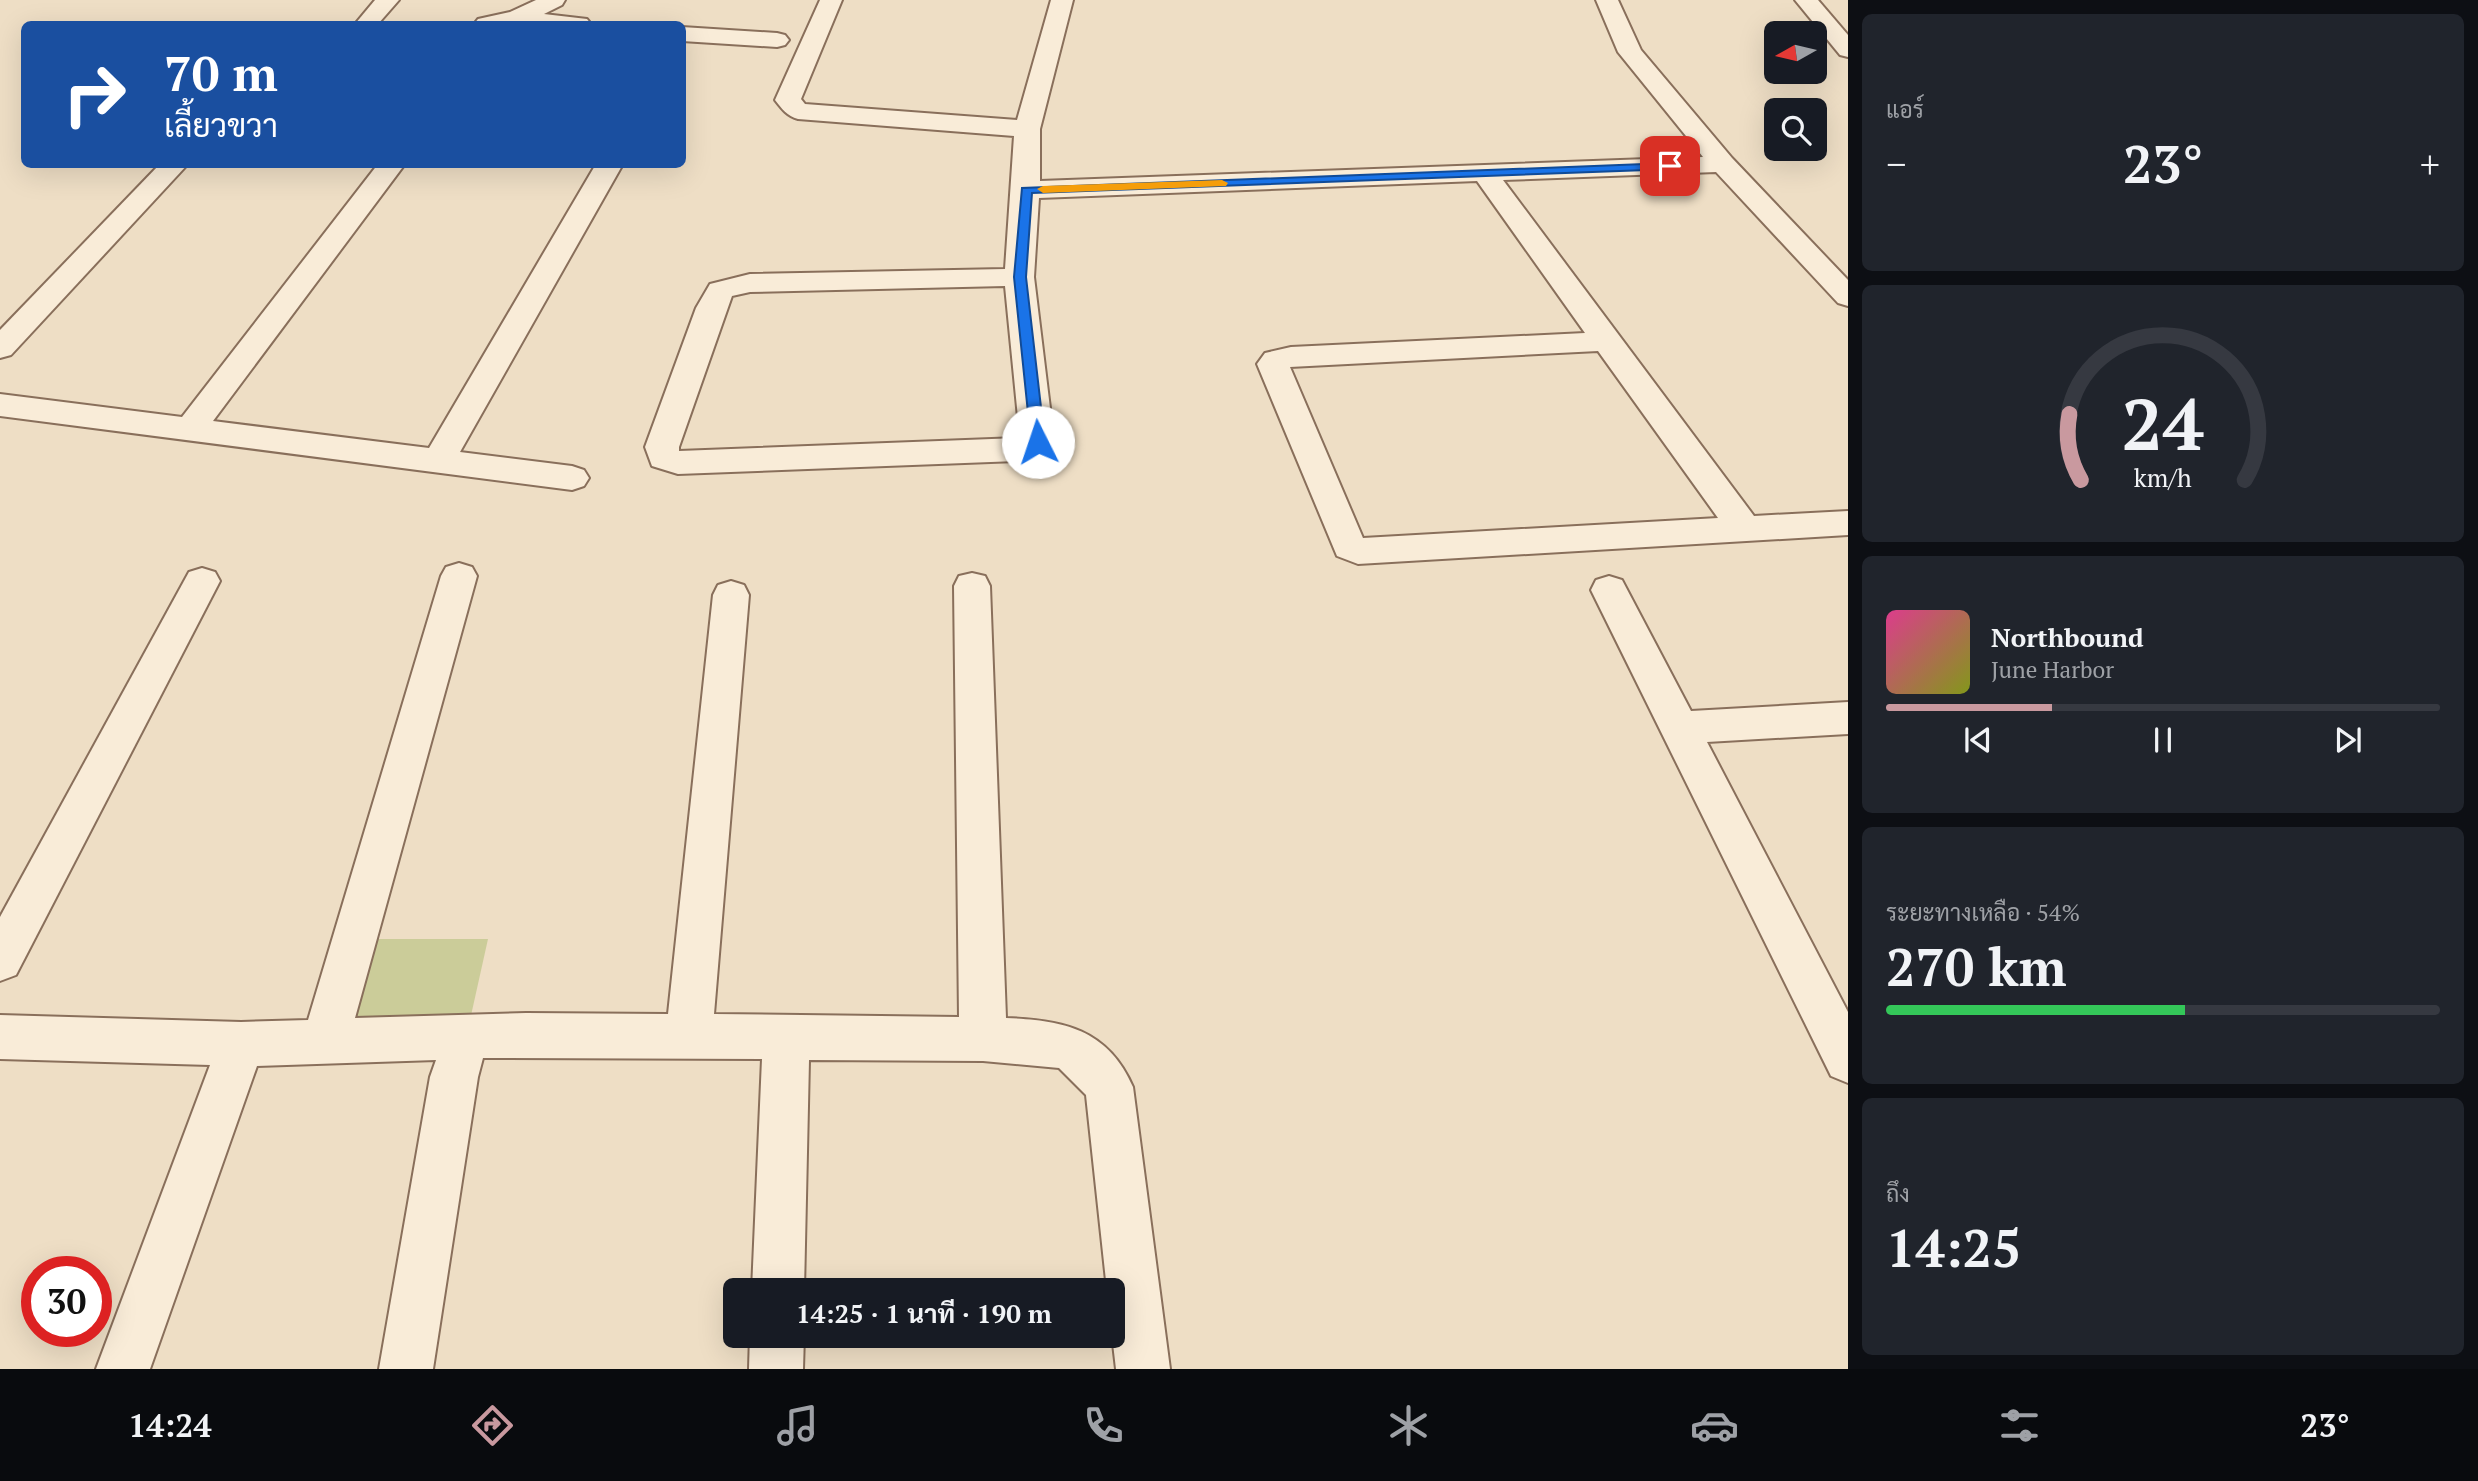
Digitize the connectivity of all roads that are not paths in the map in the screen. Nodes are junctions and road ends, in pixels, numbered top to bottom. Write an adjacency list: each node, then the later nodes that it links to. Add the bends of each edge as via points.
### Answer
1 (388, 0): 7 (street)
2 (554, 0): 8 (street)
3 (831, 0): 12 (street, via 788,100 798,111)
4 (1062, 0): 12 (street)
5 (1607, 0): 13 (street, via 1630,52)
6 (1806, 0): 11 (street)
7 (369, 21)
8 (503, 21)
9 (686, 37): 10 (street)
10 (777, 40)
11 (1848, 50)
12 (1027, 129): 18 (street)
13 (1723, 164): 17 (street); 20 (street)
14 (171, 168): 22 (street)
15 (389, 168): 24 (street)
16 (608, 168): 25 (street)
17 (1485, 174): 18 (street); 21 (street)
18 (1026, 190): 19 (street)
19 (1020, 277): 19 (street, via 750,283 720,290 662,447 664,458 678,463 1028,448 1038,442 1039,435)
20 (1848, 297)
21 (1609, 341): 28 (street); 28 (street, via 1291,357 1273,364 1346,539 1358,551)
22 (0, 348)
23 (0, 405): 24 (street)
24 (190, 429): 25 (street)
25 (438, 461): 26 (street)
26 (572, 478)
27 (1848, 523): 28 (street)
28 (1744, 528)
29 (458, 576): 42 (street)
30 (202, 581): 36 (street)
31 (972, 586): 41 (street)
32 (1609, 590): 35 (street)
33 (732, 595): 38 (street)
34 (1848, 718): 35 (street)
35 (1679, 728): 44 (street)
36 (0, 960)
37 (0, 1037): 43 (street)
38 (689, 1037): 39 (street); 40 (street)
39 (466, 1038): 42 (street); 48 (street, via 454,1077)
40 (786, 1039): 41 (street); 45 (street)
41 (983, 1039): 50 (street, via 1069,1048 1089,1062 1110,1087)
42 (325, 1042): 43 (street)
43 (241, 1044): 47 (street)
44 (1848, 1060)
45 (778, 1278)
46 (777, 1348): 49 (street)
47 (123, 1369)
48 (406, 1369)
49 (776, 1369)
50 (1143, 1369)

